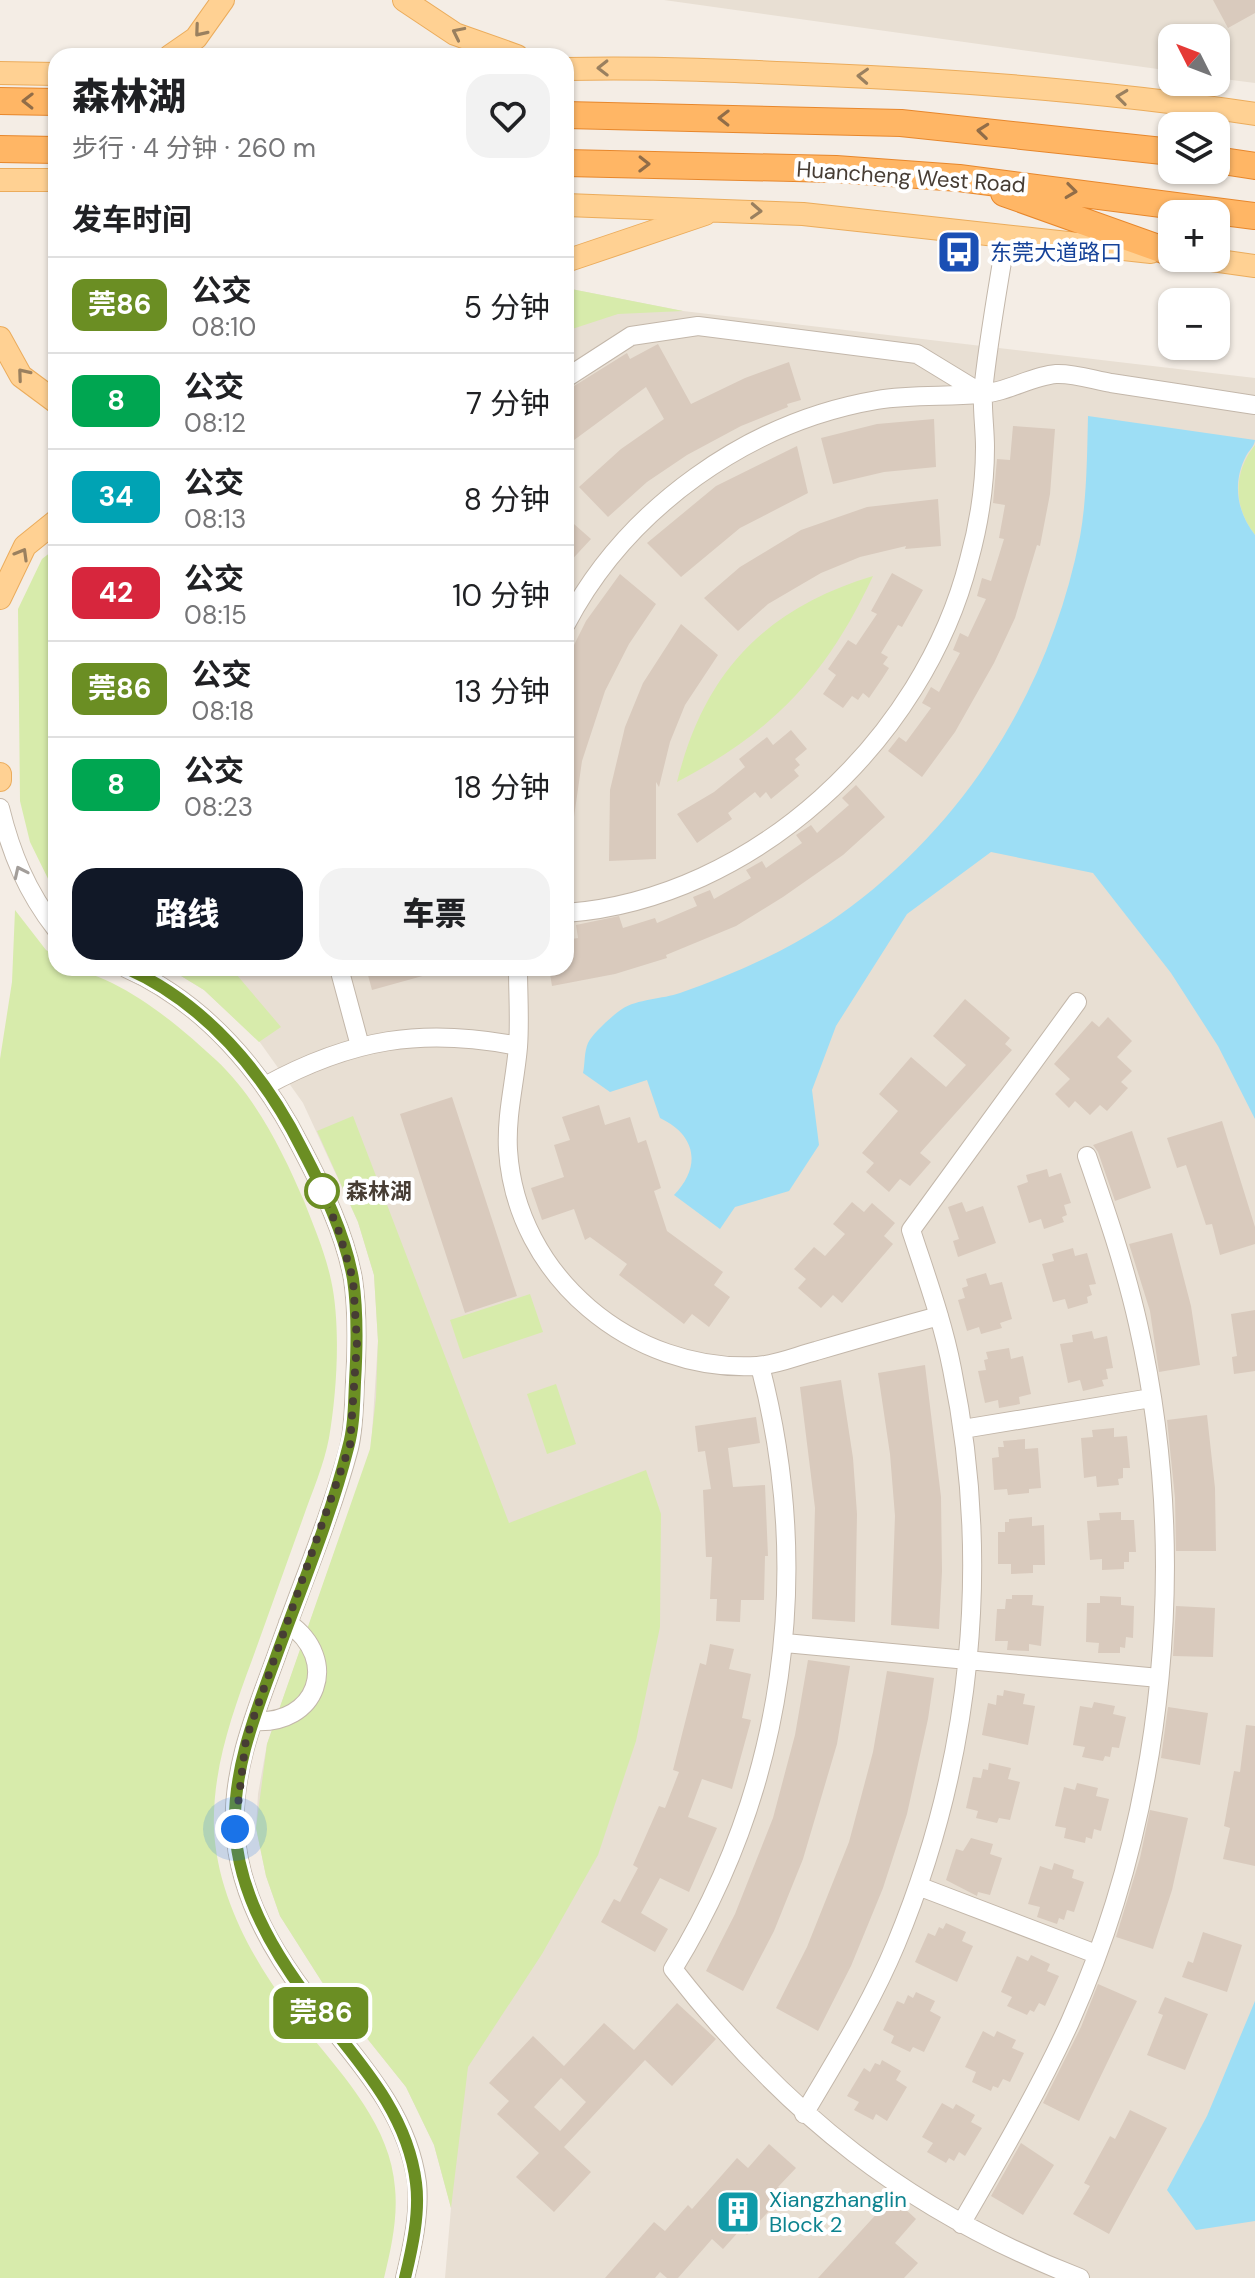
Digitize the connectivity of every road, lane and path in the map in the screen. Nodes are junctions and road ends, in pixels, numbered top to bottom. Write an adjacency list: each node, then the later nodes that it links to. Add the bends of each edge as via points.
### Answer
1 (223, 0): 3 (main road, one-way to 3, via 196,38)
2 (404, 0): 4 (main road, one-way to 2, via 455,34)
3 (182, 48)
4 (494, 48)
5 (574, 69): 10 (main road, one-way to 5, via 921,79 693,68)
6 (0, 73): 7 (main road)
7 (48, 74)
8 (0, 101): 9 (highway, one-way to 8)
9 (48, 102)
10 (1255, 114)
11 (574, 115): 14 (highway, one-way to 11, via 901,123)
12 (0, 149): 13 (highway)
13 (48, 150)
14 (1158, 151)
15 (1230, 162): 17 (highway)
16 (574, 163): 18 (highway, Huancheng West Road, one-way to 18, via 836,169)
17 (1255, 166)
18 (959, 178): 23 (highway, Huancheng West Road, one-way to 23); 25 (highway)
19 (0, 180): 20 (main road)
20 (48, 180)
21 (574, 205): 22 (main road)
22 (720, 209): 24 (main road, one-way to 24); 27 (main road)
23 (1255, 216)
24 (1006, 237): 26 (main road); 32 (street)
25 (1158, 249)
26 (1158, 253)
27 (574, 258)
28 (1230, 262): 29 (main road)
29 (1255, 266)
30 (0, 338): 33 (main road, one-way to 30, via 21,376)
31 (574, 373): 32 (street, via 631,336 698,326 917,354)
32 (983, 394): 34 (street, via 1057,374); 37 (street, via 929,394 850,407 774,432 726,457 641,523); 39 (street, via 985,450 969,561 928,665 899,713 864,757 813,805 732,861 641,897)
33 (48, 396)
34 (1255, 405)
35 (48, 527): 36 (main road, one-way to 35, via 25,546)
36 (0, 598)
37 (574, 612)
38 (0, 808): 40 (street, one-way to 38, via 10,849)
39 (574, 911)
40 (48, 919)
41 (139, 976): 47 (street, via 191,1007 243,1056)
42 (341, 976): 45 (street)
43 (518, 976): 46 (street)
44 (1077, 1002): 49 (street, via 911,1230)
45 (360, 1046): 46 (street, via 431,1035); 47 (street, via 303,1065)
46 (518, 1046): 50 (street, via 508,1152 515,1192 549,1266 575,1297 641,1344 706,1363)
47 (265, 1086): 53 (street, via 285,1114 338,1229 353,1279 357,1342 350,1445)
48 (1087, 1156): 51 (street, via 1116,1239)
49 (939, 1316): 50 (street); 52 (street)
50 (760, 1366): 54 (street, via 787,1525)
51 (1151, 1398): 52 (street); 56 (street, via 1163,1501)
52 (963, 1429): 55 (street, via 973,1528)
53 (288, 1623): 57 (street); 57 (street, via 312,1646 317,1680 301,1709 270,1722)
54 (785, 1643): 55 (street); 60 (street, via 777,1702 747,1817 706,1913 673,1969 757,2069)
55 (969, 1660): 56 (street); 58 (street, via 944,1806)
56 (1159, 1678): 59 (street, via 1128,1853)
57 (253, 1721): 62 (street, via 235,1829 246,1881 261,1926 305,1994 381,2092 404,2136 417,2185 413,2248)
58 (918, 1886): 59 (street); 60 (street, via 864,2012)
59 (1096, 1954): 61 (street, via 1032,2101)
60 (804, 2114): 61 (street, via 867,2164)
61 (961, 2224): 63 (street)
62 (405, 2278)
63 (1080, 2278)

